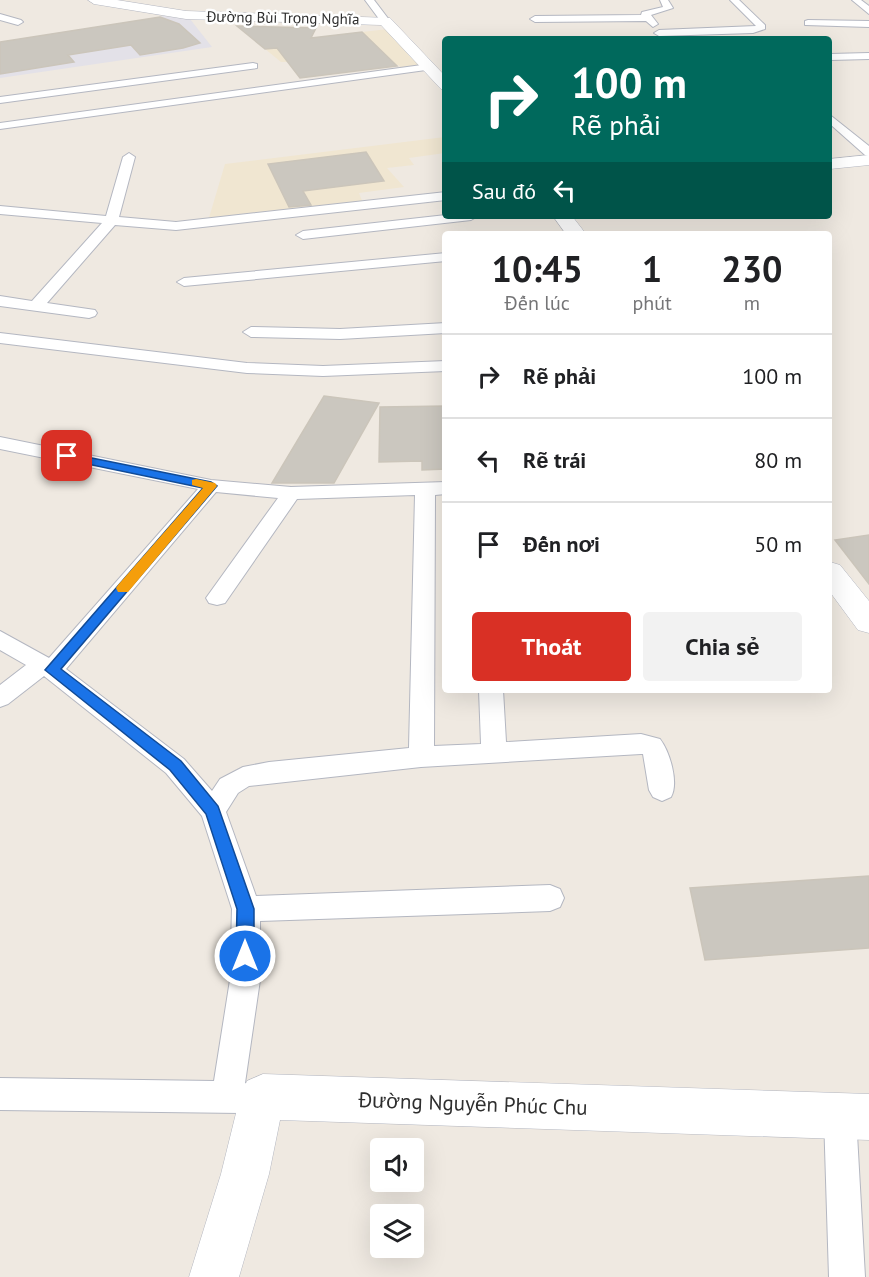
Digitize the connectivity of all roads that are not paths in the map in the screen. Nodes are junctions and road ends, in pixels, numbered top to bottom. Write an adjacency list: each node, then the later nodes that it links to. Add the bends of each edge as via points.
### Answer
1 (369, 0): 10 (street)
2 (663, 0): 8 (street, via 668,8 645,14)
3 (734, 0): 14 (street, via 762,27)
4 (856, 0): 6 (street)
5 (106, 1): 10 (street, Đường Bùi Trọng Nghĩa, via 197,16)
6 (869, 11)
7 (0, 17): 11 (street)
8 (648, 18): 9 (street); 15 (street)
9 (535, 19)
10 (385, 21): 20 (street, Đường Bùi Trọng Nghĩa)
11 (18, 22)
12 (808, 23): 13 (street)
13 (869, 24)
14 (753, 30): 15 (street); 16 (street)
15 (661, 36)
16 (758, 36)
17 (850, 56): 18 (street); 19 (street); 22 (street)
18 (869, 56)
19 (832, 57)
20 (429, 63): 23 (street); 24 (street, Đường Bùi Trọng Nghĩa)
21 (253, 66): 23 (street)
22 (862, 67)
23 (233, 81): 25 (street); 27 (street)
24 (442, 81)
25 (0, 100)
26 (832, 120): 28 (street)
27 (0, 126)
28 (869, 152)
29 (129, 158): 36 (street)
30 (869, 160): 31 (street)
31 (832, 164)
32 (442, 196): 36 (street, via 187,226)
33 (2, 213): 36 (street)
34 (444, 219): 38 (street)
35 (564, 219): 37 (street)
36 (111, 221): 42 (street)
37 (574, 231)
38 (303, 235)
39 (442, 256): 40 (street)
40 (184, 282)
41 (0, 301): 42 (street)
42 (36, 306): 43 (street)
43 (89, 313)
44 (442, 328): 45 (street, via 325,334)
45 (251, 332)
46 (0, 338): 47 (street, via 247,368 323,371)
47 (442, 366)
48 (0, 443): 49 (street)
49 (211, 486): 51 (street); 56 (street)
50 (435, 489): 51 (street); 60 (street)
51 (291, 493): 53 (street)
52 (832, 575): 54 (street)
53 (217, 598)
54 (869, 622)
55 (0, 639): 56 (street)
56 (48, 668): 58 (street); 62 (street, via 176,766)
57 (491, 693): 59 (street)
58 (0, 698)
59 (494, 752): 60 (street); 61 (street, via 651,746)
60 (421, 757): 62 (street, via 243,777 229,786)
61 (662, 790)
62 (213, 811): 64 (street)
63 (550, 898): 64 (street)
64 (246, 909): 66 (street)
65 (0, 1094): 66 (street)
66 (245, 1097): 67 (street, Đường Nguyễn Phúc Chu); 68 (street, via 245,1174)
67 (855, 1117): 69 (street)
68 (214, 1277)
69 (847, 1277)

